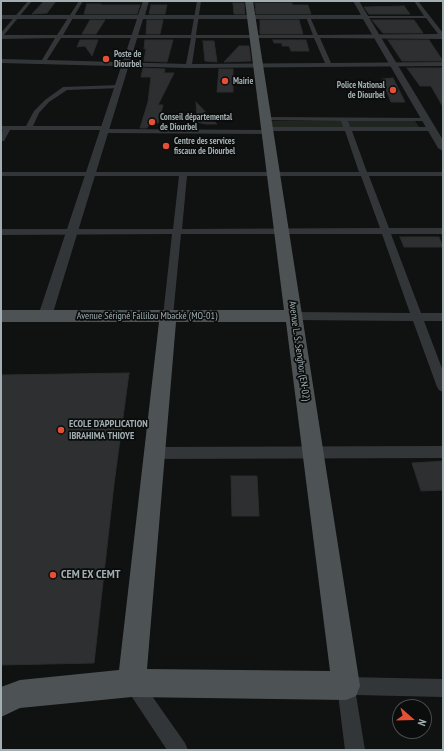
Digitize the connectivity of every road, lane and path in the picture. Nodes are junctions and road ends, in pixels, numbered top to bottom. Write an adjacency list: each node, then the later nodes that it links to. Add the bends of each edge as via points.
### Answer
1 (30, 1): 9 (street)
2 (81, 1): 10 (street)
3 (146, 1): 11 (street)
4 (199, 1): 12 (street)
5 (356, 1): 14 (street)
6 (416, 1): 15 (street)
7 (250, 9): 12 (street); 13 (street); 18 (main road, Avenue L. S. Senghor (EN-02))
8 (1, 17): 9 (street)
9 (16, 17): 10 (street); 16 (street)
10 (71, 17): 11 (street); 21 (street)
11 (141, 17): 12 (street); 22 (street)
12 (197, 17): 17 (street)
13 (308, 17): 14 (street); 19 (street)
14 (366, 17): 15 (street); 20 (street)
15 (426, 17): 23 (street)
16 (1, 36): 21 (street)
17 (193, 36): 18 (street); 22 (street); 31 (street)
18 (254, 36): 19 (street); 30 (main road, Avenue L. S. Senghor (EN-02))
19 (316, 36): 20 (street); 26 (street)
20 (377, 36): 23 (street); 27 (street)
21 (59, 37): 22 (street); 25 (street)
22 (135, 37): 29 (street)
23 (443, 37)
24 (1, 61): 25 (street)
25 (43, 63): 29 (street)
26 (328, 64): 27 (street); 30 (street)
27 (393, 64): 28 (street); 34 (street)
28 (443, 64)
29 (126, 65): 31 (street); 32 (street)
30 (258, 65): 31 (street); 35 (main road, Avenue L. S. Senghor (EN-02))
31 (189, 66)
32 (119, 86): 37 (street, via 65,88 36,112); 38 (street)
33 (344, 119): 34 (street); 35 (street); 39 (street)
34 (426, 119): 40 (street)
35 (267, 126): 38 (street); 39 (street); 47 (main road, Avenue L. S. Senghor (EN-02))
36 (4, 128): 37 (street); 42 (street)
37 (29, 128): 38 (street)
38 (105, 129): 45 (street)
39 (348, 129): 40 (street); 48 (street)
40 (433, 131): 41 (street); 43 (street)
41 (443, 132)
42 (1, 140)
43 (443, 148)
44 (1, 174): 45 (street)
45 (91, 174): 46 (street); 53 (street)
46 (183, 174): 47 (street); 54 (street)
47 (274, 174): 48 (street); 50 (main road, Avenue L. S. Senghor (EN-02))
48 (365, 174): 49 (street); 55 (street)
49 (443, 174)
50 (282, 231): 54 (street); 55 (street); 59 (main road, Avenue L. S. Senghor (EN-02))
51 (443, 231): 55 (street)
52 (1, 232): 53 (street)
53 (72, 232): 54 (street); 57 (street)
54 (177, 232): 58 (street)
55 (386, 232): 60 (street)
56 (1, 316): 57 (main road, Avenue Sérigné Fallilou Mbacké (MO-01))
57 (45, 316): 58 (main road, Avenue Sérigné Fallilou Mbacké (MO-01))
58 (168, 316): 59 (main road, Avenue Sérigné Fallilou Mbacké (MO-01)); 65 (main road)
59 (294, 316): 60 (street); 63 (main road, Avenue L. S. Senghor (EN-02))
60 (417, 317): 61 (street); 62 (street)
61 (443, 317)
62 (443, 387)
63 (313, 452): 64 (street); 65 (street); 67 (main road, Avenue L. S. Senghor (EN-02))
64 (443, 452)
65 (155, 453): 66 (main road)
66 (132, 683): 67 (main road); 69 (main road, via 20,694); 70 (street)
67 (346, 686): 68 (street); 71 (street)
68 (443, 688)
69 (1, 702)
70 (178, 750)
71 (355, 750)

